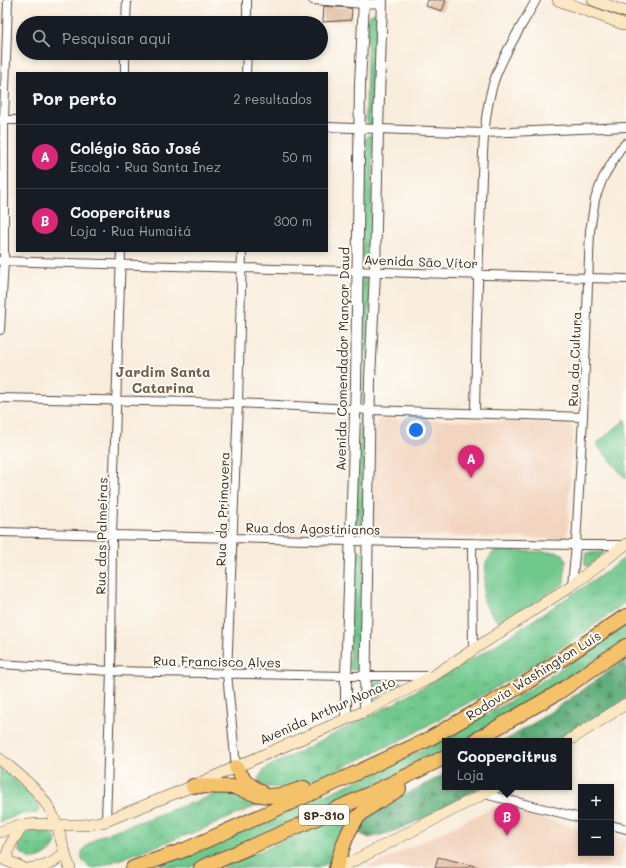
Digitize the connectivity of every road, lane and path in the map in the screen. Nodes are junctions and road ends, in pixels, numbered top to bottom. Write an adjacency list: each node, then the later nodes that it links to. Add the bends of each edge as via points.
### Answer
1 (8, 0): 18 (street)
2 (127, 0): 11 (street)
3 (248, 0): 12 (street)
4 (313, 0): 8 (street)
5 (536, 0): 24 (street, via 502,61 494,81)
6 (558, 0): 13 (main road)
7 (593, 0): 10 (main road)
8 (364, 2): 9 (street); 22 (street, Avenida Comendador Mançor Daud)
9 (381, 2): 23 (street)
10 (626, 12)
11 (126, 16)
12 (247, 16)
13 (626, 25)
14 (125, 60): 16 (street)
15 (247, 60): 17 (street)
16 (125, 72)
17 (246, 72)
18 (2, 120): 19 (street); 28 (street)
19 (16, 120)
20 (328, 127): 22 (street)
21 (626, 127): 24 (street)
22 (360, 128): 23 (street); 31 (street, Avenida Comendador Mançor Daud)
23 (378, 129): 24 (street); 32 (street)
24 (484, 133): 33 (street)
25 (626, 143): 34 (street, Rua da Cultura, via 620,149 595,198 590,231)
26 (121, 252): 29 (street, Rua das Palmeiras)
27 (242, 252): 30 (street, Rua da Primavera)
28 (2, 261): 29 (street, Avenida São Vítor); 36 (street)
29 (120, 265): 30 (street, Avenida São Vítor); 38 (street, Rua das Palmeiras)
30 (242, 268): 31 (street, Avenida São Vítor); 39 (street, Rua da Primavera)
31 (357, 271): 32 (street, Avenida São Vítor); 40 (street, Avenida Comendador Mançor Daud)
32 (375, 272): 33 (street, Avenida São Vítor); 41 (street)
33 (478, 274): 34 (street, Avenida São Vítor); 42 (street)
34 (589, 278): 35 (street, Avenida São Vítor); 43 (street, Rua da Cultura)
35 (626, 280)
36 (0, 330)
37 (0, 398): 38 (street)
38 (116, 400): 39 (street); 45 (street, Rua das Palmeiras)
39 (238, 403): 40 (street); 46 (street, Rua da Primavera)
40 (355, 409): 41 (street); 47 (street, Avenida Comendador Mançor Daud)
41 (370, 410): 42 (street); 48 (street)
42 (475, 413): 43 (street)
43 (583, 417): 51 (street, Rua da Cultura)
44 (0, 532): 45 (street, Rua dos Agostinianos)
45 (112, 536): 46 (street, Rua dos Agostinianos); 57 (street, Rua das Palmeiras)
46 (233, 538): 47 (street, Rua dos Agostinianos); 58 (street, Rua da Primavera)
47 (350, 541): 48 (street, Rua dos Agostinianos); 60 (street, Avenida Comendador Mançor Daud)
48 (368, 542): 49 (street, Rua dos Agostinianos); 59 (street)
49 (472, 543): 51 (street, Rua dos Agostinianos); 55 (street)
50 (626, 544): 51 (street, Rua dos Agostinianos); 52 (main road, Avenida Arthur Nonato)
51 (576, 545): 52 (street, Rua da Cultura)
52 (572, 584): 55 (main road, Avenida Arthur Nonato)
53 (626, 616): 71 (highway, Rodovia Washington Luís / SP-310, via 519,687 427,740)
54 (626, 646): 65 (highway, Rodovia Washington Luís, via 559,692)
55 (473, 650): 61 (main road, Avenida Arthur Nonato)
56 (0, 664): 57 (street, Rua Francisco Alves)
57 (111, 671): 58 (street, Rua Francisco Alves); 77 (street, Rua das Palmeiras)
58 (227, 673): 60 (street, Rua Francisco Alves); 70 (street, Rua da Primavera)
59 (365, 675): 60 (street, Rua Francisco Alves); 61 (street, Rua Francisco Alves); 63 (street)
60 (346, 676): 64 (street, Avenida Comendador Mançor Daud)
61 (433, 676): 63 (main road, Avenida Arthur Nonato)
62 (626, 704): 66 (main road)
63 (365, 711): 64 (main road, Avenida Arthur Nonato)
64 (346, 719): 70 (main road, Avenida Arthur Nonato)
65 (479, 738)
66 (572, 738)
67 (0, 759): 79 (main road, via 43,798)
68 (442, 759): 89 (highway, SP-310, via 398,781)
69 (442, 759): 90 (highway, via 359,817 352,826)
70 (236, 767): 72 (main road, Avenida Arthur Nonato); 75 (highway, via 250,785)
71 (341, 780): 75 (highway, via 325,780 283,795); 88 (highway, Rodovia Washington Luís / SP-310, via 187,849)
72 (193, 786): 75 (highway, via 234,787); 77 (main road, Avenida Arthur Nonato)
73 (491, 790): 74 (main road)
74 (484, 794): 76 (street); 91 (main road)
75 (268, 796)
76 (578, 817)
77 (106, 821): 79 (main road, Avenida Arthur Nonato, via 85,825)
78 (24, 825): 79 (main road, Avenida Arthur Nonato); 82 (main road, Avenida Arthur Nonato); 84 (main road)
79 (57, 825): 83 (main road)
80 (614, 826): 81 (street)
81 (626, 829)
82 (0, 832)
83 (65, 852): 86 (main road, via 57,860); 87 (main road)
84 (3, 859): 85 (main road)
85 (23, 868)
86 (31, 868)
87 (70, 868)
88 (133, 868)
89 (200, 868)
90 (336, 868)
91 (340, 868)

